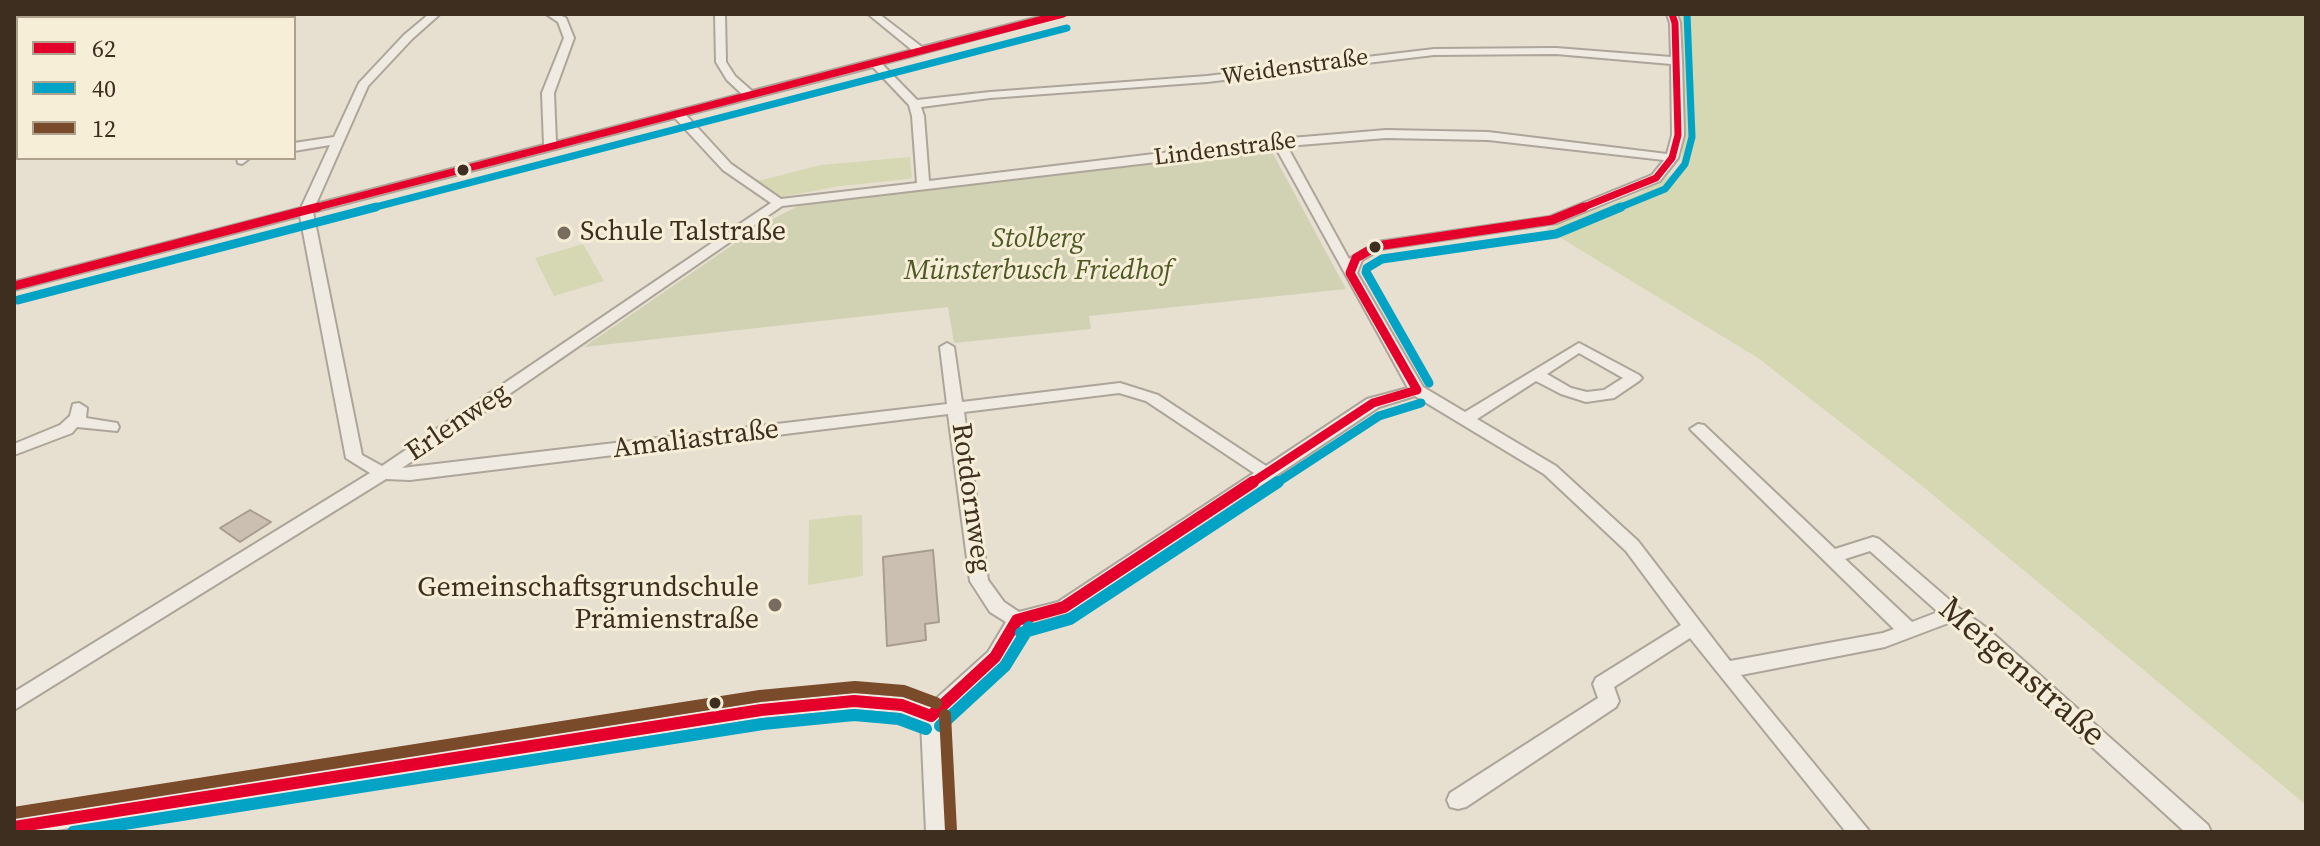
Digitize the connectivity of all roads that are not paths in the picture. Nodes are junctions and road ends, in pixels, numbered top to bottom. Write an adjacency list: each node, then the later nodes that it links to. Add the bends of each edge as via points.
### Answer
1 (435, 14): 13 (street, via 363,85)
2 (551, 14): 16 (street, via 562,20 569,38 548,93)
3 (720, 14): 10 (street, via 721,62)
4 (873, 14): 7 (street)
5 (1063, 14): 7 (street)
6 (1672, 14): 8 (street)
7 (920, 51): 9 (street)
8 (1677, 61): 11 (street, Weidenstraße, via 1556,51 1434,52 1207,79); 17 (street, via 1678,135)
9 (875, 63): 10 (street); 11 (street)
10 (750, 95): 12 (street)
11 (914, 104): 18 (street)
12 (678, 114): 16 (street); 19 (street, via 727,167)
13 (338, 140): 15 (street); 20 (street)
14 (1279, 143): 17 (street, Lindenstraße, via 1433,134 1567,143); 18 (street, Lindenstraße); 21 (street)
15 (296, 147)
16 (550, 147): 20 (street)
17 (1672, 158): 21 (street, via 1656,178 1570,215 1377,246 1356,258)
18 (923, 186): 19 (street, Lindenstraße)
19 (779, 203): 31 (street, Erlenweg)
20 (306, 211): 22 (street); 31 (street, via 354,458)
21 (1350, 273): 25 (street)
22 (14, 286)
23 (947, 347): 26 (street, Rotdornweg)
24 (1536, 374): 24 (street, via 1579,347 1634,378 1608,395 1586,397); 27 (street)
25 (1417, 390): 27 (street); 32 (street, via 1373,403)
26 (956, 408): 31 (street, Amaliastraße, via 410,474); 32 (street, Amaliastraße, via 1120,388 1152,398); 35 (street, Rotdornweg, via 979,581 997,607)
27 (1465, 419): 36 (street, via 1563,480 1632,546)
28 (111, 427): 30 (street, via 77,415 53,436)
29 (1698, 429): 33 (street, Meigenstraße)
30 (14, 450)
31 (383, 473): 39 (street, Erlenweg)
32 (1267, 474): 35 (street, via 1064,607)
33 (1832, 557): 34 (street, Meigenstraße, via 1873,543); 37 (street, Meigenstraße)
34 (1953, 614): 37 (street); 45 (street, Meigenstraße)
35 (1017, 620): 40 (street, via 995,657)
36 (1692, 627): 38 (street); 41 (street, via 1603,684 1609,701)
37 (1908, 630): 38 (street, via 1885,640)
38 (1725, 670): 44 (street)
39 (14, 702)
40 (931, 716): 42 (street, via 902,705 854,701 761,710); 43 (street)
41 (1458, 800)
42 (14, 827)
43 (937, 832)
44 (1859, 832)
45 (2200, 832)

